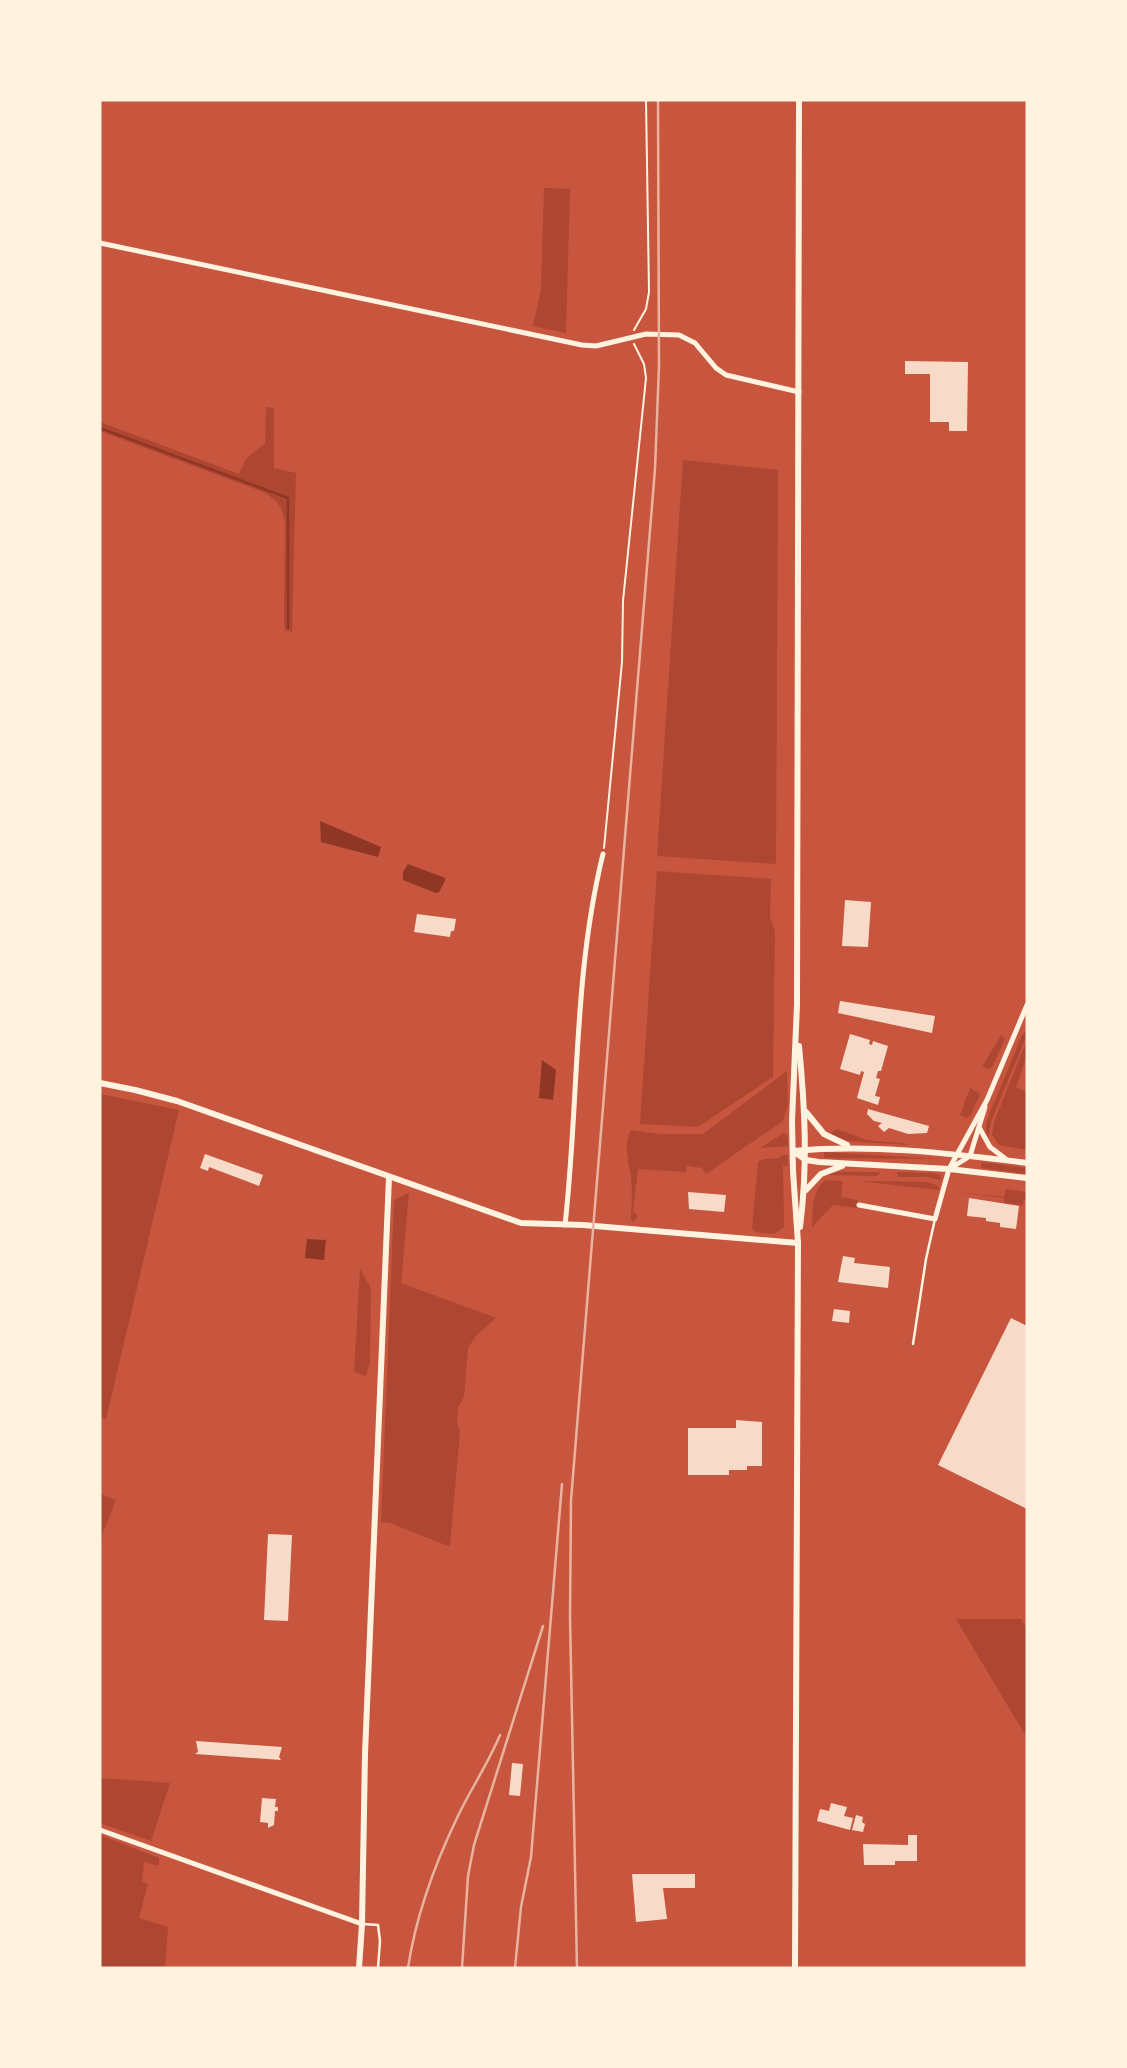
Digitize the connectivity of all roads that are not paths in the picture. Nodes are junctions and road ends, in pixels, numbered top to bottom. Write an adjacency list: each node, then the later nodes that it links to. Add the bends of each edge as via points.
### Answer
1 (799, 100): 3 (street)
2 (100, 243): 3 (street, via 582,345 646,334 685,337 726,375)
3 (799, 392): 6 (street)
4 (603, 854): 26 (street, via 582,989)
5 (1027, 1005): 8 (street)
6 (796, 1023): 9 (street); 13 (street)
7 (100, 1083): 21 (street, via 177,1101)
8 (987, 1100): 10 (street); 14 (street)
9 (806, 1112): 11 (street, via 824,1134); 12 (street)
10 (980, 1128): 15 (street); 17 (street, via 989,1147)
11 (856, 1148): 12 (street); 14 (street)
12 (806, 1150): 13 (street); 16 (street)
13 (793, 1151): 16 (street); 27 (street)
14 (957, 1154): 15 (street); 20 (street)
15 (970, 1156): 17 (street); 20 (street)
16 (806, 1160): 19 (street); 23 (street)
17 (1007, 1160): 18 (street)
18 (1027, 1163)
19 (846, 1165): 20 (street); 23 (street, via 821,1174)
20 (949, 1169): 22 (street); 25 (street)
21 (389, 1177): 26 (street, via 512,1221); 30 (street)
22 (1027, 1178)
23 (805, 1191): 27 (street)
24 (859, 1205): 25 (street)
25 (935, 1219): 28 (lane)
26 (565, 1225): 27 (street)
27 (798, 1243): 33 (street)
28 (913, 1344)
29 (100, 1830): 30 (street)
30 (362, 1924): 31 (street); 32 (lane, via 378,1925)
31 (359, 1968)
32 (378, 1968)
33 (795, 1968)

